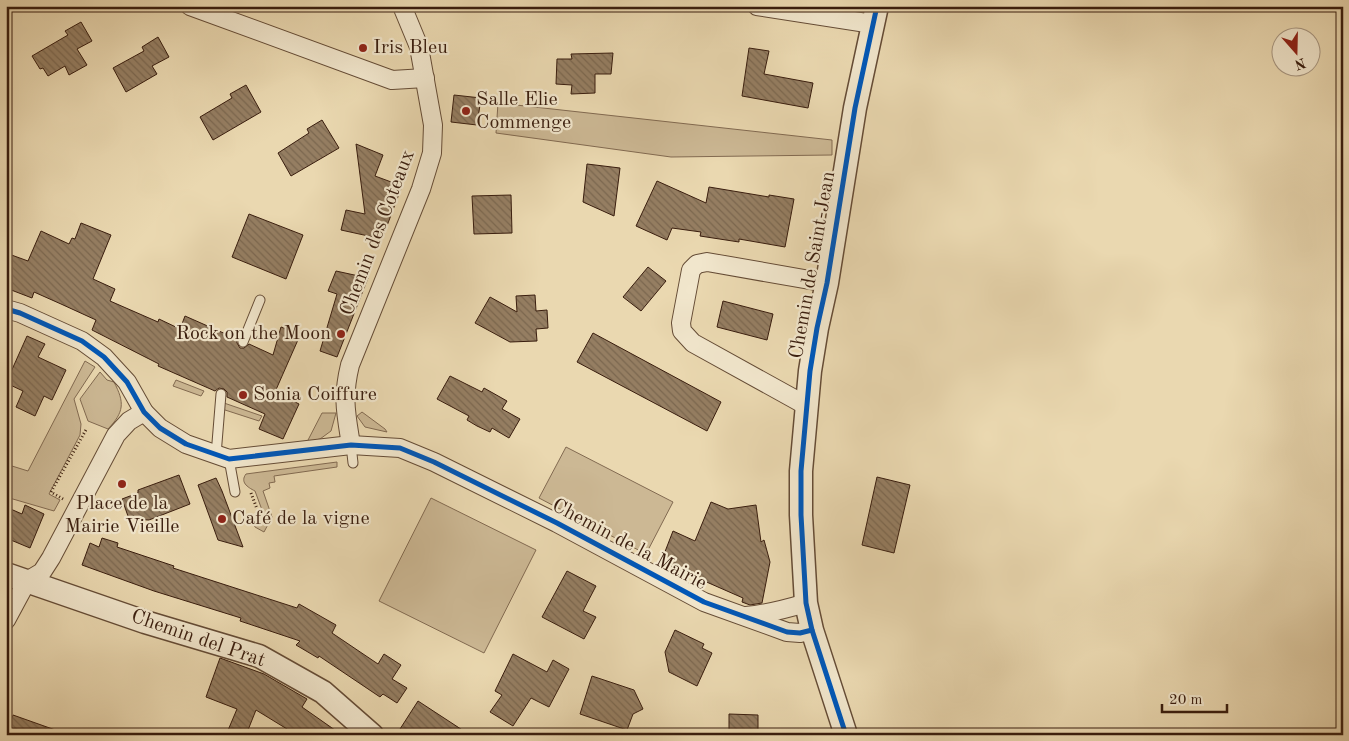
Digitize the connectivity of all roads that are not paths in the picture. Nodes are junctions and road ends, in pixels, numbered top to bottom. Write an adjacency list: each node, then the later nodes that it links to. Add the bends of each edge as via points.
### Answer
1 (402, 6): 5 (street, Chemin des Coteaux, via 419,47)
2 (757, 6): 4 (street)
3 (194, 7): 5 (street, via 392,80)
4 (875, 15): 6 (street, Chemin de Saint-Jean, via 855,108)
5 (425, 78): 13 (street, Chemin des Coteaux, via 432,125 432,153 421,189 350,365 344,406)
6 (827, 283): 11 (street, Chemin de Saint-Jean, via 817,328); 11 (street, via 707,262 698,264 691,270 681,323 682,331 693,343)
7 (260, 300): 9 (lane)
8 (6, 309): 12 (street, via 82,341 104,357 127,382)
9 (243, 342)
10 (221, 394): 14 (lane)
11 (807, 406): 19 (street, Chemin de Saint-Jean, via 801,471)
12 (144, 412): 14 (street, via 160,428 186,444); 18 (street, via 129,421 116,435 51,558 42,572)
13 (351, 445): 14 (street); 15 (lane); 20 (street, Chemin de la Mairie, via 400,448 434,462 704,602)
14 (223, 457): 16 (lane)
15 (353, 463)
16 (235, 492)
17 (6, 574): 18 (street, Chemin del Prat)
18 (27, 581): 21 (street); 23 (street, Chemin del Prat, via 145,622 259,656 323,692)
19 (806, 602): 20 (street, Chemin de la Mairie, via 785,610); 22 (street, Chemin de Saint-Jean)
20 (743, 616): 22 (street, Chemin de la Mairie, via 787,632)
21 (6, 620)
22 (812, 630): 24 (street, Chemin de Saint-Jean)
23 (372, 735)
24 (846, 735)

